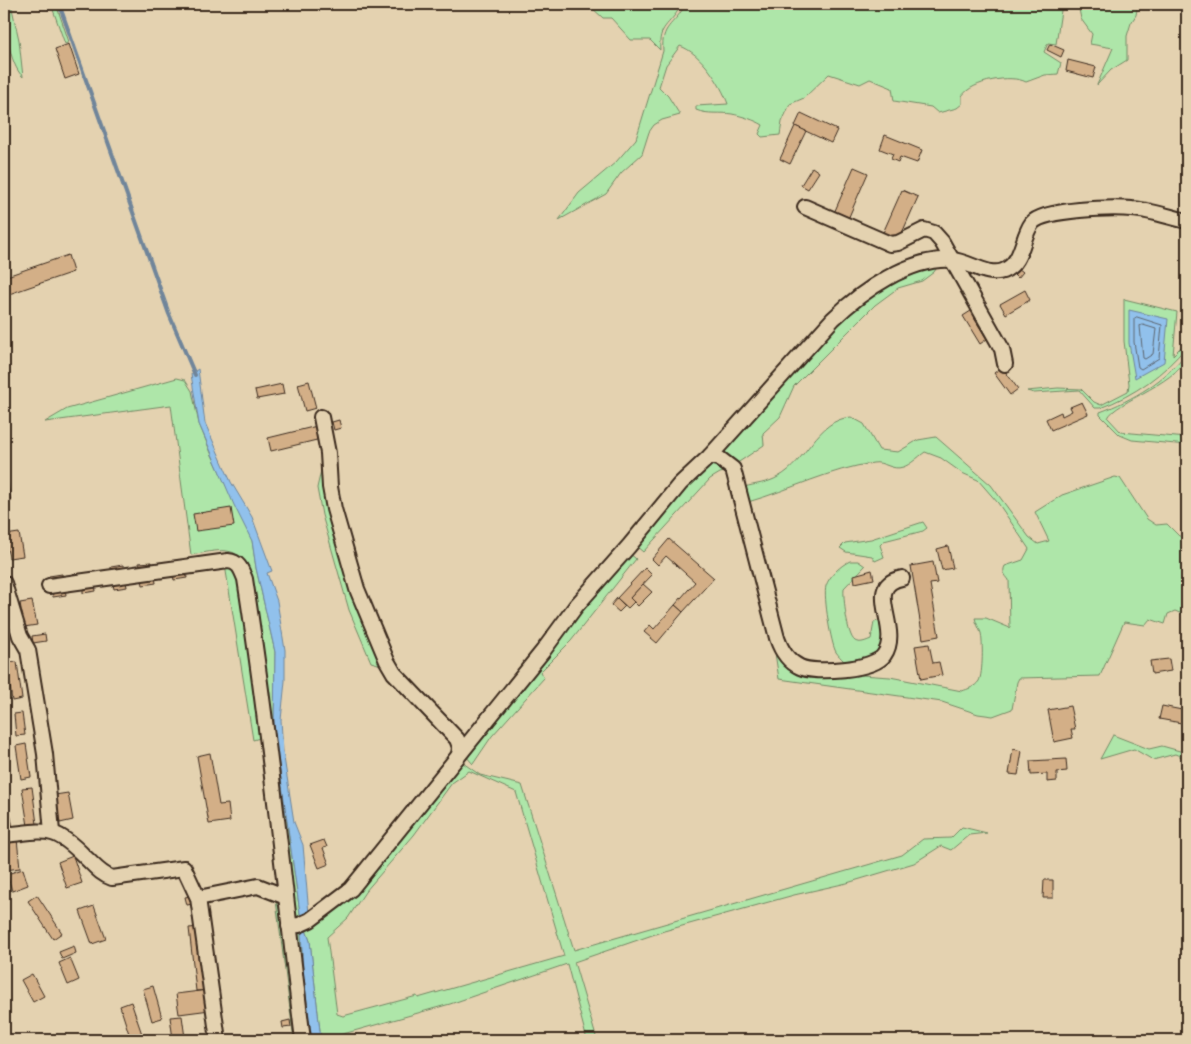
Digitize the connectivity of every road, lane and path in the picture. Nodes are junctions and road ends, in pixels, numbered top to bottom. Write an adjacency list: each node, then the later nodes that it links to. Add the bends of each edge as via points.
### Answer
1 (805, 207): 3 (street, via 890,244 898,244 924,230 934,233)
2 (1187, 221): 3 (street, via 1131,209 1062,213 1045,216 1032,223 1015,261 1003,271)
3 (952, 260): 4 (street, via 1002,349); 6 (street, via 938,260 905,270 852,302 820,333)
4 (1005, 364)
5 (322, 417): 10 (street, via 334,509 358,589 387,661 457,739)
6 (710, 456): 7 (street, via 720,459 732,469 777,638 783,653 792,662 812,670 864,667 880,660 889,645 890,632 882,594 890,580); 10 (street, via 680,484 582,599)
7 (902, 578)
8 (4, 583): 11 (street, via 20,636 28,650 45,754)
9 (49, 586): 13 (street, via 228,560 241,567 258,663)
10 (459, 755): 15 (street, via 351,889)
11 (52, 832): 12 (street); 14 (street, via 70,842 102,874 112,878 184,868)
12 (4, 835)
13 (286, 897): 14 (street, via 258,886); 15 (street)
14 (198, 898): 16 (street)
15 (300, 924): 17 (street)
16 (218, 1040)
17 (303, 1040)

